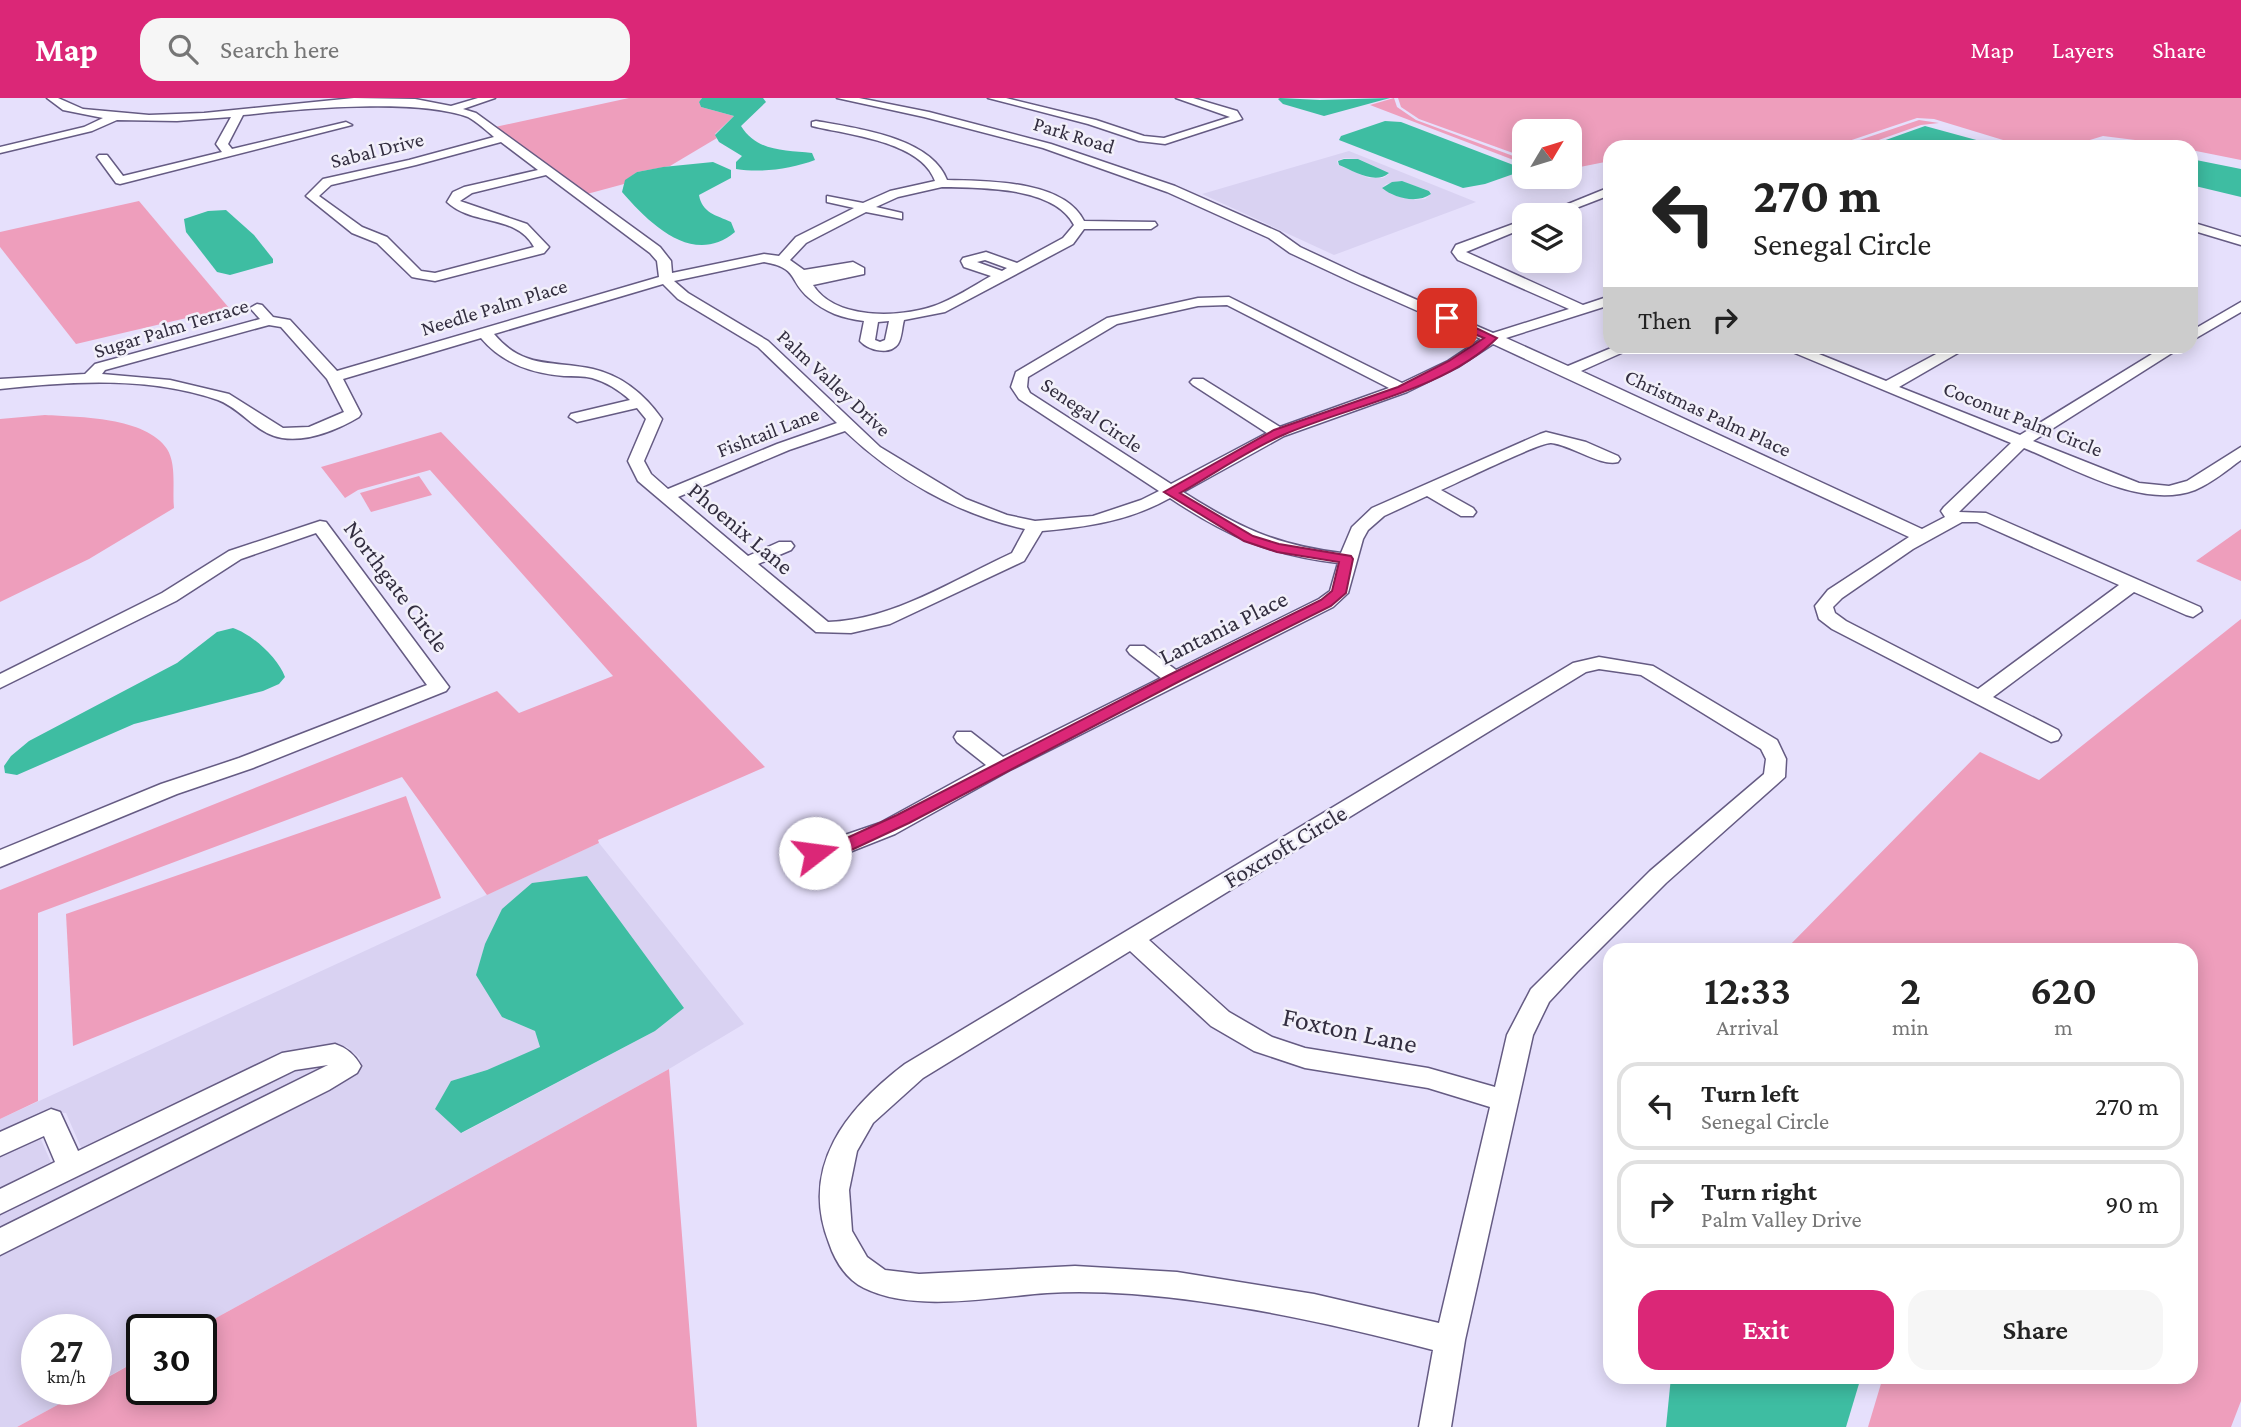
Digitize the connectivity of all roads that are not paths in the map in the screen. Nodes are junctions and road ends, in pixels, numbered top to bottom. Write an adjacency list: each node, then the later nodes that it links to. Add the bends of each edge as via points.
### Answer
1 (52, 98): 9 (street, Palm Valley Drive, via 65,109)
2 (73, 98): 9 (street)
3 (490, 98): 8 (street)
4 (848, 98): 25 (street, Park Road, via 1059,149 1135,175)
5 (993, 98): 6 (street, via 1165,141 1236,119 1233,113)
6 (1181, 98)
7 (363, 99): 8 (street, Palm Valley Drive, via 404,99); 10 (street, Palm Valley Drive)
8 (456, 107): 14 (street, Palm Valley Drive)
9 (84, 112): 11 (street, Palm Valley Drive)
10 (239, 112): 11 (street, Palm Valley Drive); 16 (street, via 222,144)
11 (115, 117): 15 (street, via 88,129)
12 (816, 124): 19 (street, via 914,152 937,168)
13 (346, 125): 16 (street)
14 (502, 138): 18 (street, Palm Valley Drive); 18 (street, Sabal Drive, via 327,182 312,195 357,230 382,240 417,274 435,277 539,250 542,247 530,231 511,219 476,213 453,202 468,190)
15 (0, 150)
16 (228, 152): 17 (street, via 120,180)
17 (103, 157)
18 (547, 171): 34 (street, Palm Valley Drive, via 654,250 664,261)
19 (942, 183): 23 (street, via 894,194); 26 (street, via 1022,184 1066,205)
20 (1603, 194): 22 (street)
21 (831, 199): 23 (street)
22 (1578, 203)
23 (864, 208): 24 (street); 31 (street, via 801,240)
24 (898, 216)
25 (1246, 223): 44 (street, Christmas Palm Place, via 1357,279)
26 (1080, 225): 27 (street); 32 (street, via 1068,241)
27 (1151, 225)
28 (2198, 228): 30 (street)
29 (1512, 229): 38 (street, via 1459,252)
30 (2241, 241)
31 (782, 261): 34 (street, Needle Palm Place, via 743,260); 39 (street, via 822,303 841,314)
32 (1019, 268): 33 (street); 33 (street, via 986,256 968,261)
33 (1003, 276): 40 (street, via 940,309)
34 (666, 278): 42 (street, Needle Palm Place); 59 (street, Palm Valley Drive, via 683,296 763,344)
35 (1603, 302): 38 (street, Palm Valley Drive)
36 (2241, 306): 43 (street)
37 (257, 308): 41 (street, Sugar Palm Terrace)
38 (1582, 310): 44 (street, Palm Valley Drive)
39 (872, 318): 40 (street); 40 (street, via 867,341 881,347 892,342)
40 (897, 318)
41 (269, 321): 51 (street, Sugar Palm Terrace, via 285,323); 52 (street, Sugar Palm Terrace, via 100,367)
42 (484, 332): 51 (street, Needle Palm Place); 57 (street, via 515,360 537,369 594,373)
43 (2198, 333)
44 (1492, 338): 50 (street, Christmas Palm Place); 56 (street, Palm Valley Drive)
45 (1610, 354): 50 (street)
46 (1805, 354): 55 (street, Coconut Palm Circle)
47 (1948, 354): 55 (street)
48 (2163, 354): 61 (street)
49 (0, 369): 54 (street)
50 (1568, 371): 70 (street, Christmas Palm Place)
51 (334, 377): 52 (street, Sugar Palm Terrace, via 353,414 329,426 298,433 268,428 243,405 205,392 166,384)
52 (89, 379): 54 (street, Sugar Palm Terrace)
53 (1198, 382): 60 (street)
54 (4, 384)
55 (1887, 387): 61 (street, Coconut Palm Circle)
56 (1402, 389): 60 (street, Palm Valley Drive); 65 (street, Senegal Circle, via 1229,302 1198,302 1112,321 1021,375 1019,387 1024,396)
57 (641, 402): 58 (street); 66 (street, Phoenix Lane, via 654,419 636,461 644,477)
58 (577, 417)
59 (848, 425): 66 (street, Fishtail Lane); 69 (street, Palm Valley Drive, via 874,450 960,503)
60 (1278, 433): 65 (street, Palm Valley Drive)
61 (2022, 441): 62 (street, Coconut Palm Circle, via 2136,488 2159,492 2192,487); 68 (street, via 1950,511)
62 (2241, 452)
63 (1612, 459): 64 (street, Lantania Place, via 1546,437)
64 (1428, 490): 67 (street); 72 (street, Lantania Place, via 1378,512 1361,527)
65 (1171, 492): 69 (street, Palm Valley Drive, via 1095,521); 72 (street, Senegal Circle, via 1249,539)
66 (665, 496): 73 (street, Phoenix Lane)
67 (1467, 512)
68 (1954, 519): 70 (street); 74 (street, via 1980,517)
69 (1035, 526): 73 (street, Phoenix Lane, via 1017,557 883,620 850,627 823,628)
70 (1924, 537): 79 (street, via 1835,594 1824,606 1826,615)
71 (785, 547): 73 (street)
72 (1347, 559): 77 (street, Lantania Place, via 1339,593 1326,603)
73 (746, 563)
74 (2132, 584): 75 (street); 79 (street)
75 (2193, 611)
76 (1137, 650): 77 (street)
77 (1174, 678): 82 (street, Lantania Place)
78 (0, 682): 84 (street, Northgate Circle, via 169,597 235,555 320,526 439,687 169,789)
79 (1980, 697): 80 (street)
80 (2051, 735)
81 (964, 737): 82 (street)
82 (1002, 766): 83 (street, Lantania Place, via 852,843)
83 (815, 853)
84 (0, 859)
85 (1132, 939): 86 (street, Foxton Lane, via 1220,1019 1263,1044 1305,1058 1428,1079); 86 (street, Foxcroft Circle, via 1580,667 1599,663 1646,670 1770,745 1776,759 1774,777 1658,877 1540,996 1520,1035); 91 (street, Foxcroft Circle, via 914,1071 878,1100 851,1134 835,1175 836,1223 848,1256 873,1278 917,1287 1083,1279 1177,1286 1292,1302)
86 (1505, 1100): 91 (street, Foxcroft Circle)
87 (0, 1144): 88 (street, via 51,1120)
88 (71, 1167): 89 (street); 90 (street, via 291,1060 335,1054 348,1066)
89 (0, 1202)
90 (0, 1242)
91 (1450, 1340): 92 (street, Foxcroft Circle)
92 (1435, 1427)

